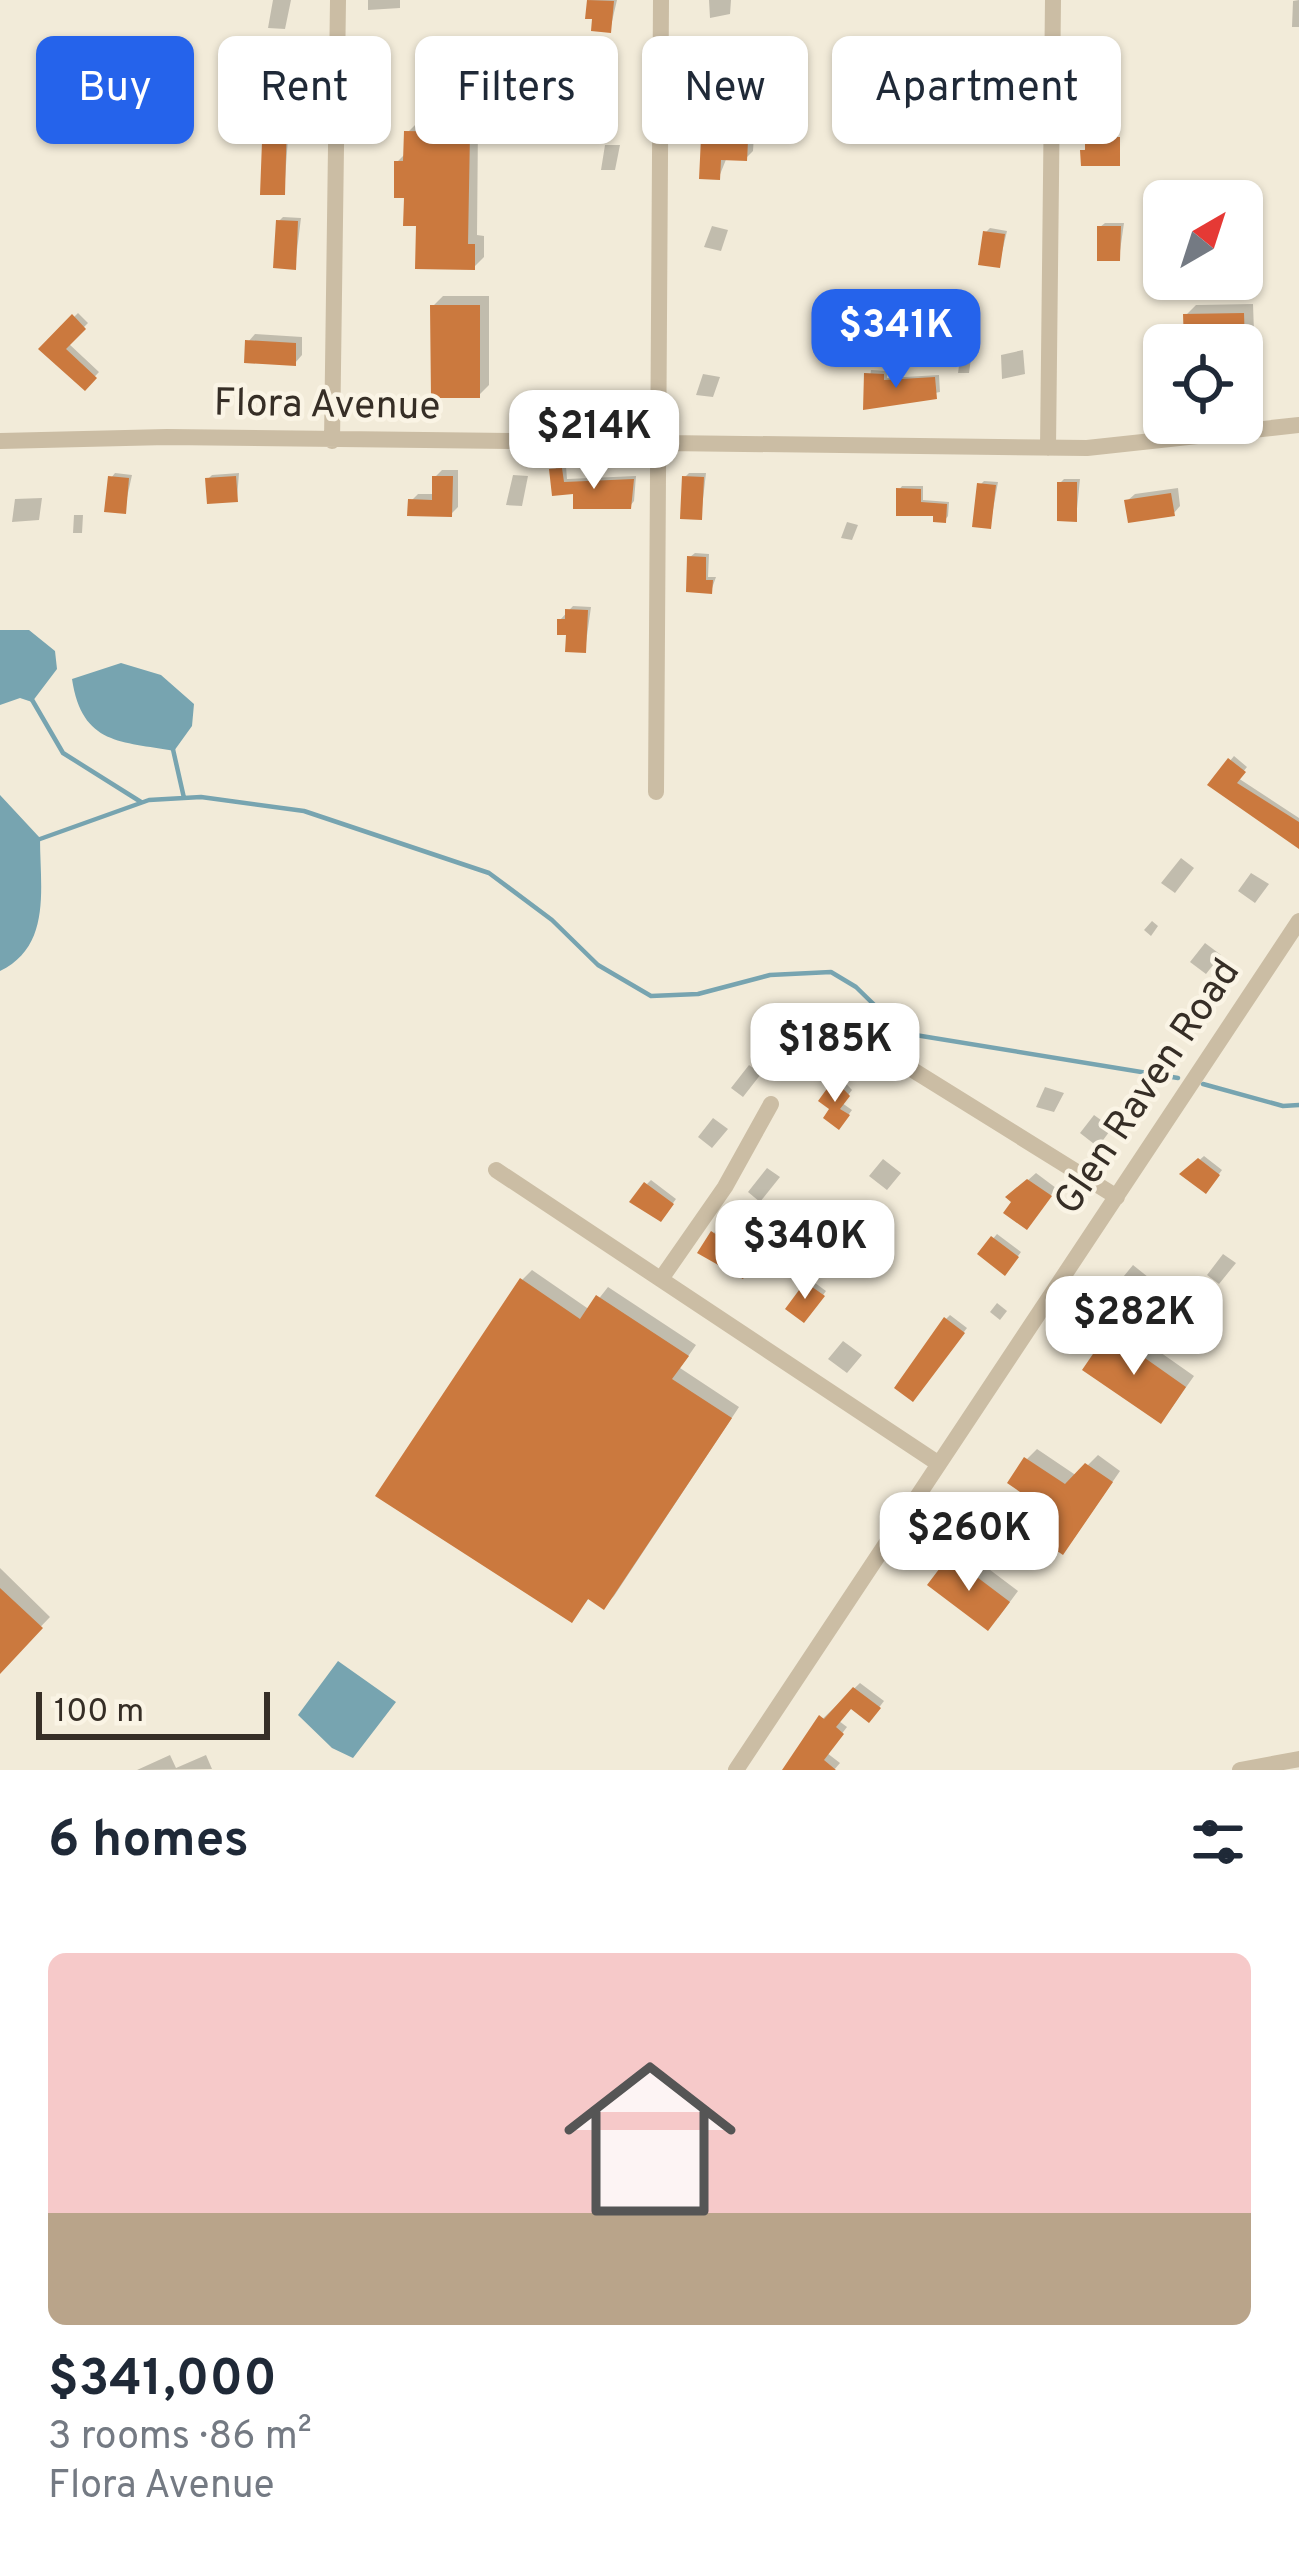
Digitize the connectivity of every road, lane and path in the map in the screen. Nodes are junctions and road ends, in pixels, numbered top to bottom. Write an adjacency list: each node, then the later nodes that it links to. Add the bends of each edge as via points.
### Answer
1 (338, 0): 6 (street)
2 (661, 0): 7 (street)
3 (1053, 0): 8 (street)
4 (1299, 425): 8 (street, Flora Avenue)
5 (0, 441): 6 (street, Flora Avenue)
6 (332, 441): 7 (street, Flora Avenue)
7 (657, 444): 8 (street, Flora Avenue); 9 (street)
8 (1048, 448)
9 (656, 792)
10 (1299, 921): 14 (street, Glen Raven Road)
11 (850, 1031): 14 (street)
12 (771, 1104): 15 (street)
13 (496, 1170): 15 (street)
14 (1117, 1196): 16 (street, Glen Raven Road)
15 (661, 1279): 16 (street)
16 (939, 1464): 18 (street, Glen Raven Road)
17 (1299, 1759): 19 (street)
18 (736, 1770)
19 (1240, 1770)

